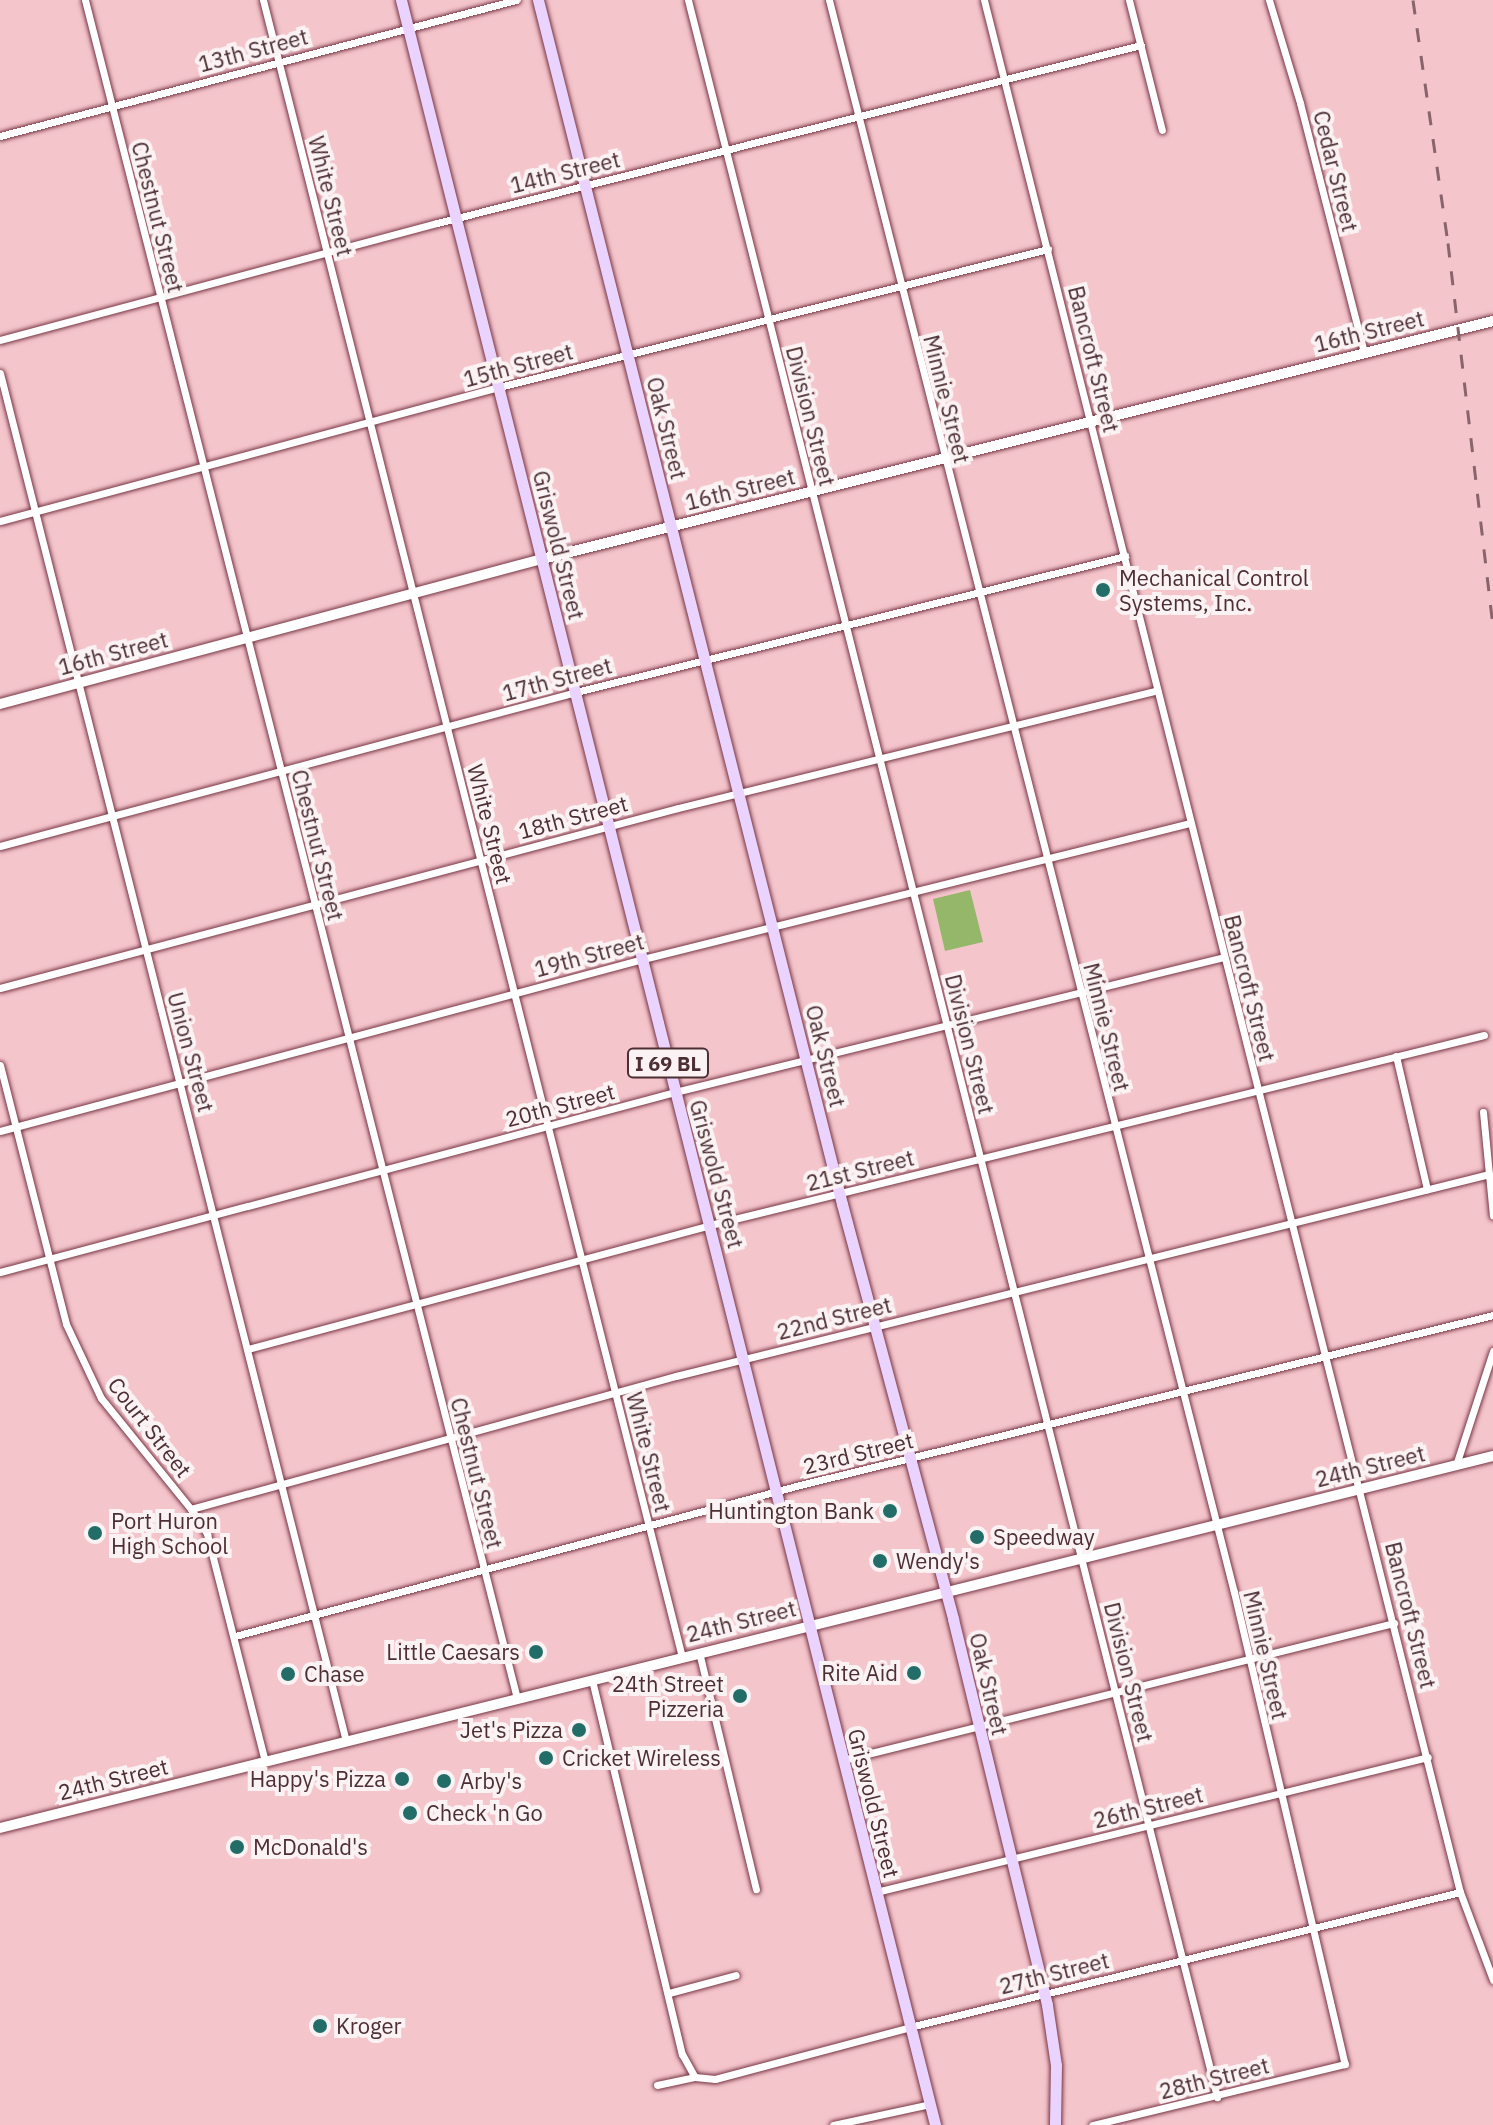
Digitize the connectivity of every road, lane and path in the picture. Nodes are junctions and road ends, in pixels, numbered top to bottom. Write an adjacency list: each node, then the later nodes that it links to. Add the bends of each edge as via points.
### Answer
1 (85, 0): 15 (street, Chestnut Street)
2 (263, 0): 13 (street, White Street)
3 (401, 0): 11 (main road, Griswold Street / I 69 BL)
4 (516, 0): 11 (street, 13th Street)
5 (538, 0): 20 (main road, Oak Street)
6 (688, 0): 19 (street, Division Street)
7 (829, 0): 16 (street, Minnie Street)
8 (984, 0): 14 (street, Bancroft Street)
9 (1129, 0): 12 (street)
10 (1269, 0): 29 (street, Cedar Street)
11 (408, 27): 13 (street, 13th Street); 21 (main road, Griswold Street / I 69 BL)
12 (1141, 45): 14 (street, 14th Street); 17 (street)
13 (278, 62): 15 (street, 13th Street); 23 (street, White Street)
14 (1004, 79): 16 (street, 14th Street); 22 (street, Bancroft Street)
15 (112, 106): 18 (street, 13th Street); 25 (street, Chestnut Street)
16 (858, 117): 19 (street, 14th Street); 24 (street, Minnie Street)
17 (1162, 130)
18 (0, 136)
19 (725, 150): 20 (street, 14th Street); 26 (street, Division Street)
20 (585, 185): 21 (street, 14th Street); 30 (main road, Oak Street)
21 (457, 217): 23 (street, 14th Street); 32 (main road, Griswold Street / I 69 BL)
22 (1048, 249): 24 (street, 15th Street); 33 (street, Bancroft Street)
23 (326, 252): 25 (street, 14th Street); 34 (street, White Street)
24 (900, 287): 26 (street, 15th Street); 35 (street, Minnie Street)
25 (160, 297): 28 (street, 14th Street); 36 (street, Chestnut Street)
26 (768, 320): 30 (street, 15th Street); 37 (street, Division Street)
27 (1493, 321): 29 (street, 16th Street)
28 (0, 340)
29 (1364, 353): 33 (street, 16th Street)
30 (627, 355): 32 (street, 15th Street); 40 (main road, Oak Street)
31 (0, 373): 38 (street, Union Street)
32 (499, 387): 34 (street, 15th Street); 42 (main road, Griswold Street / I 69 BL)
33 (1091, 421): 35 (street, 16th Street); 41 (street, Bancroft Street)
34 (369, 422): 36 (street, 15th Street); 43 (street, White Street)
35 (944, 459): 37 (street, 16th Street); 44 (street, Minnie Street)
36 (203, 467): 38 (street, 15th Street); 46 (street, Chestnut Street)
37 (812, 492): 40 (street, 16th Street); 45 (street, Division Street)
38 (35, 512): 39 (street, 15th Street); 48 (street, Union Street)
39 (0, 521)
40 (671, 527): 42 (street, 16th Street); 47 (main road, Oak Street)
41 (1125, 556): 44 (street, 17th Street); 49 (street, Bancroft Street)
42 (542, 559): 43 (street, 16th Street); 50 (main road, Griswold Street / I 69 BL)
43 (413, 592): 46 (street, 16th Street); 53 (street, White Street)
44 (977, 592): 45 (street, 17th Street); 52 (street, Minnie Street)
45 (846, 625): 47 (street, 17th Street); 54 (street, Division Street)
46 (247, 638): 48 (street, 16th Street); 55 (street, Chestnut Street)
47 (705, 660): 50 (street, 17th Street); 56 (main road, Oak Street)
48 (79, 683): 51 (street, 16th Street); 57 (street, Union Street)
49 (1157, 690): 52 (street, 18th Street); 58 (street, Bancroft Street)
50 (576, 692): 53 (street, 17th Street); 59 (main road, Griswold Street / I 69 BL)
51 (0, 704)
52 (1012, 725): 54 (street, 18th Street); 61 (street, Minnie Street)
53 (447, 727): 55 (street, 17th Street); 62 (street, White Street)
54 (880, 759): 56 (street, 18th Street); 63 (street, Division Street)
55 (281, 771): 57 (street, 17th Street); 64 (street, Chestnut Street)
56 (738, 793): 59 (street, 18th Street); 65 (main road, Oak Street)
57 (113, 816): 60 (street, 17th Street); 66 (street, Union Street)
58 (1190, 823): 61 (street, 19th Street); 67 (street, Bancroft Street)
59 (610, 826): 62 (street, 18th Street); 68 (main road, Griswold Street / I 69 BL)
60 (0, 846)
61 (1045, 859): 63 (street, 19th Street); 70 (street, Minnie Street)
62 (481, 860): 64 (street, 18th Street); 71 (street, White Street)
63 (914, 891): 65 (street, 19th Street); 72 (street, Division Street)
64 (315, 904): 66 (street, 18th Street); 74 (street, Chestnut Street)
65 (773, 926): 68 (street, 19th Street); 76 (main road, Oak Street)
66 (146, 950): 69 (street, 18th Street); 78 (street, Union Street)
67 (1224, 957): 70 (street, 20th Street); 79 (street, Bancroft Street)
68 (643, 959): 71 (street, 19th Street); 80 (main road, Griswold Street / I 69 BL)
69 (0, 988)
70 (1080, 992): 72 (street, 20th Street); 82 (street, Minnie Street)
71 (515, 994): 74 (street, 19th Street); 83 (street, White Street)
72 (947, 1025): 76 (street, 20th Street); 86 (street, Division Street)
73 (1484, 1035): 75 (street, 21st Street)
74 (348, 1037): 78 (street, 19th Street); 87 (street, Chestnut Street)
75 (1396, 1056): 79 (street, 21st Street); 89 (street)
76 (806, 1060): 80 (street, 20th Street); 90 (main road, Oak Street)
77 (0, 1065): 84 (street, Court Street)
78 (180, 1083): 84 (street, 19th Street); 91 (street, Union Street)
79 (1258, 1090): 82 (street, 21st Street); 93 (street, Bancroft Street)
80 (675, 1092): 83 (street, 20th Street); 94 (main road, Griswold Street / I 69 BL)
81 (1483, 1112): 88 (street)
82 (1114, 1125): 86 (street, 21st Street); 95 (street, Minnie Street)
83 (547, 1126): 87 (street, 20th Street); 97 (street, White Street)
84 (16, 1127): 85 (street, 19th Street); 96 (street, Court Street)
85 (0, 1131)
86 (981, 1159): 90 (street, 21st Street); 99 (street, Division Street)
87 (382, 1170): 91 (street, 20th Street); 100 (street, Chestnut Street)
88 (1489, 1174): 89 (street, 22nd Street); 92 (street)
89 (1427, 1189): 93 (street, 22nd Street)
90 (839, 1193): 94 (street, 21st Street); 102 (main road, Oak Street)
91 (214, 1216): 96 (street, 20th Street); 103 (street, Union Street)
92 (1493, 1216)
93 (1291, 1223): 95 (street, 22nd Street); 105 (street, Bancroft Street)
94 (710, 1225): 97 (street, 21st Street); 106 (main road, Griswold Street / I 69 BL)
95 (1148, 1258): 99 (street, 22nd Street); 107 (street, Minnie Street)
96 (50, 1259): 98 (street, 20th Street); 117 (street, Court Street, via 66,1324 101,1398)
97 (581, 1259): 100 (street, 21st Street); 108 (street, White Street)
98 (0, 1272)
99 (1015, 1291): 102 (street, 22nd Street); 109 (street, Division Street)
100 (415, 1304): 103 (street, 21st Street); 110 (street, Chestnut Street)
101 (1493, 1315): 105 (street, 23rd Street)
102 (874, 1326): 106 (street, 22nd Street); 112 (main road, Oak Street)
103 (248, 1349): 114 (street, Union Street)
104 (1493, 1351): 113 (street)
105 (1325, 1356): 107 (street, 23rd Street); 115 (street, Bancroft Street)
106 (743, 1359): 108 (street, 22nd Street); 116 (main road, Griswold Street / I 69 BL)
107 (1181, 1392): 109 (street, 23rd Street); 118 (street, Minnie Street)
108 (615, 1393): 110 (street, 22nd Street); 119 (street, White Street)
109 (1049, 1425): 112 (street, 23rd Street); 120 (street, Division Street)
110 (449, 1437): 114 (street, 22nd Street); 121 (street, Chestnut Street)
111 (1493, 1456): 113 (street, 24th Street)
112 (908, 1459): 116 (street, 23rd Street); 122 (main road, Oak Street)
113 (1456, 1465): 115 (street, 24th Street)
114 (282, 1482): 117 (street, 22nd Street); 123 (street, Union Street)
115 (1358, 1490): 118 (street, 24th Street); 124 (street, Bancroft Street)
116 (776, 1492): 119 (street, 23rd Street); 125 (main road, Griswold Street / I 69 BL)
117 (191, 1509): 126 (street, Court Street, via 214,1553)
118 (1216, 1525): 120 (street, 24th Street); 129 (street, Minnie Street)
119 (649, 1526): 121 (street, 23rd Street); 128 (street, White Street)
120 (1083, 1558): 122 (street, 24th Street); 131 (street, Division Street)
121 (483, 1570): 123 (street, 23rd Street); 132 (street, Chestnut Street)
122 (945, 1591): 125 (street, 24th Street); 133 (main road, Oak Street)
123 (315, 1615): 126 (street, 23rd Street); 134 (street, Union Street)
124 (1394, 1623): 129 (street); 135 (street, Bancroft Street)
125 (810, 1624): 127 (street, 24th Street); 136 (main road, Griswold Street / I 69 BL)
126 (235, 1636): 137 (street, Court Street)
127 (699, 1652): 128 (street, 24th Street); 142 (street)
128 (682, 1657): 130 (street, 24th Street)
129 (1248, 1659): 131 (street); 138 (street, Minnie Street)
130 (592, 1680): 132 (street, 24th Street); 149 (street)
131 (1115, 1692): 133 (street); 139 (street, Division Street)
132 (517, 1698): 134 (street, 24th Street)
133 (978, 1727): 136 (street); 141 (main road, Oak Street)
134 (346, 1741): 137 (street, 24th Street)
135 (1428, 1757): 138 (street, 26th Street); 144 (street, Bancroft Street)
136 (843, 1760): 143 (main road, Griswold Street / I 69 BL)
137 (265, 1761): 140 (street, 24th Street)
138 (1280, 1793): 139 (street, 26th Street); 145 (street, Minnie Street)
139 (1148, 1826): 141 (street, 26th Street); 146 (street, Division Street)
140 (0, 1828)
141 (1010, 1860): 143 (street, 26th Street); 150 (main road, Oak Street)
142 (756, 1889)
143 (876, 1892): 151 (main road, Griswold Street / I 69 BL)
144 (1460, 1892): 145 (street, 27th Street); 148 (street, Bancroft Street)
145 (1314, 1927): 146 (street, 27th Street); 152 (street, Minnie Street)
146 (1183, 1959): 150 (street, 27th Street); 155 (street, Division Street)
147 (736, 1975): 149 (street)
148 (1493, 1980)
149 (669, 1993): 153 (street, via 686,2067)
150 (1043, 1994): 151 (street, 27th Street); 159 (main road, Oak Street, via 1056,2065)
151 (910, 2027): 153 (street, 27th Street, via 715,2079); 156 (main road, Griswold Street / I 69 BL)
152 (1345, 2064): 155 (street, 28th Street)
153 (695, 2077): 154 (street, 27th Street)
154 (657, 2085)
155 (1217, 2097): 160 (street, 28th Street)
156 (930, 2104): 157 (street); 158 (main road, Griswold Street / I 69 BL)
157 (833, 2125)
158 (935, 2125)
159 (1055, 2125)
160 (1092, 2125)

